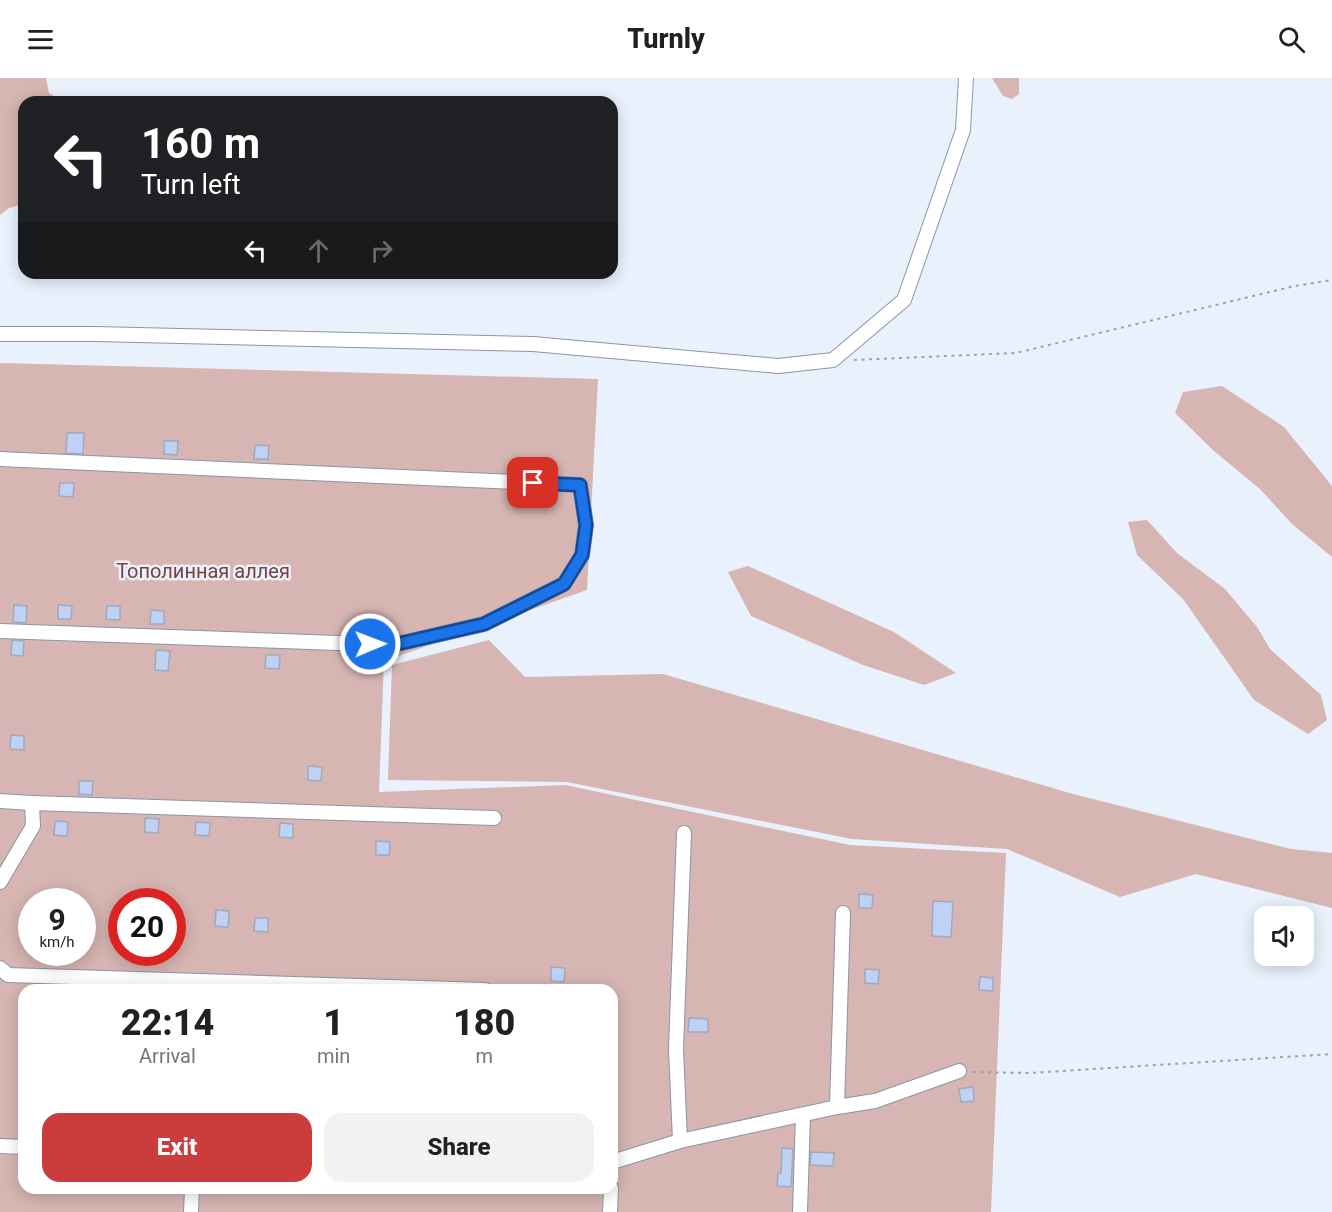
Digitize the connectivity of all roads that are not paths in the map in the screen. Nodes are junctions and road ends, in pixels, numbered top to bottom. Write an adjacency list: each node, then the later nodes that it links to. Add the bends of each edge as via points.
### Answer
1 (966, 78): 2 (lane, via 963,130 904,300 833,360 778,366 533,344)
2 (0, 334)
3 (0, 459): 4 (lane, via 580,485 586,525 582,555 564,584 484,624 393,645)
4 (0, 631)
5 (0, 801): 6 (lane)
6 (32, 803): 7 (lane); 9 (lane, via 33,826)
7 (494, 818)
8 (684, 832): 16 (lane, via 676,1049)
9 (0, 882)
10 (843, 913): 14 (lane)
11 (0, 968): 12 (lane, via 8,975)
12 (294, 984)
13 (958, 1071): 14 (lane, via 875,1101)
14 (837, 1107): 15 (lane)
15 (803, 1115): 16 (lane); 24 (lane)
16 (680, 1141): 19 (lane)
17 (0, 1146): 18 (lane)
18 (18, 1147)
19 (618, 1160)
20 (192, 1194): 22 (lane)
21 (611, 1194): 23 (lane)
22 (191, 1212)
23 (610, 1212)
24 (800, 1212)

